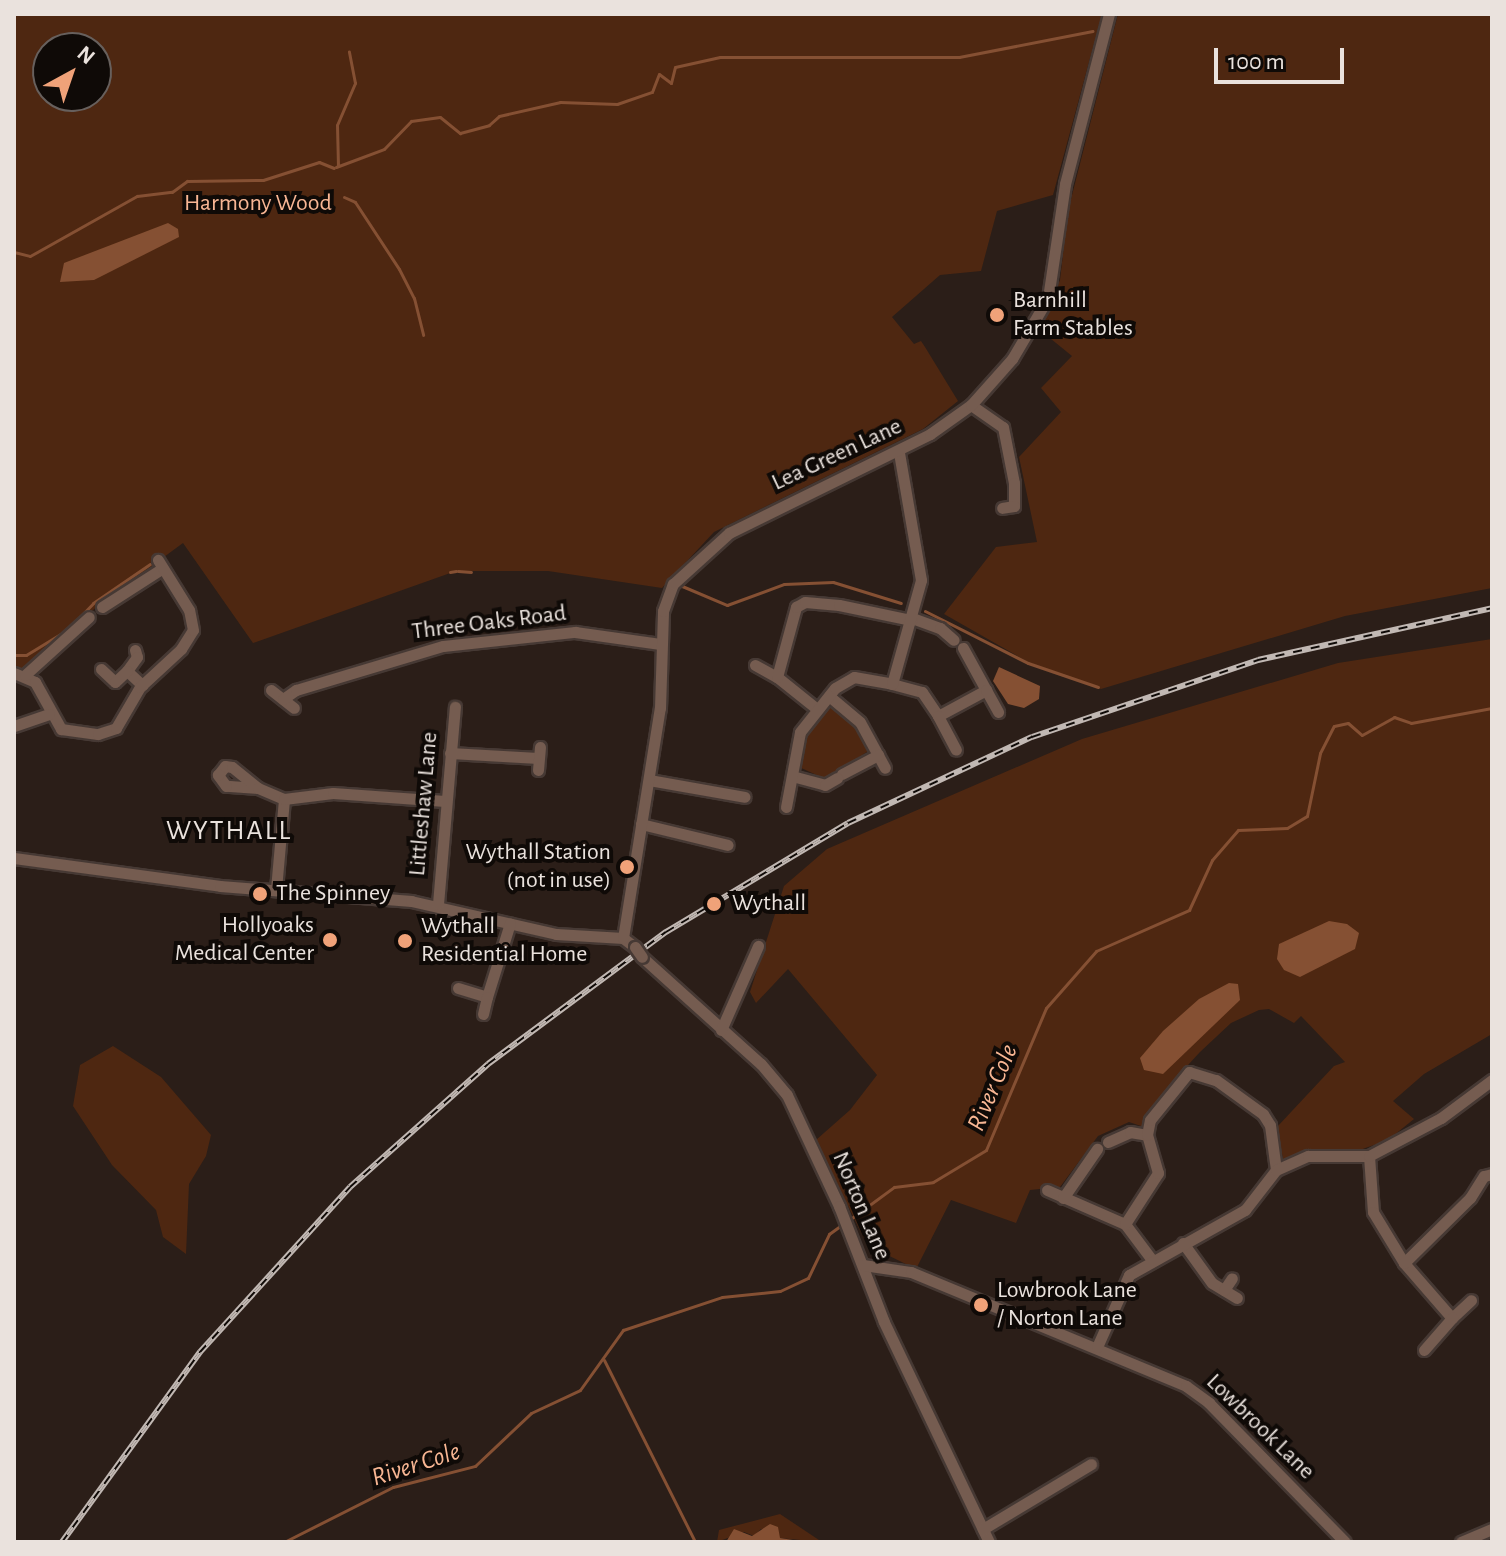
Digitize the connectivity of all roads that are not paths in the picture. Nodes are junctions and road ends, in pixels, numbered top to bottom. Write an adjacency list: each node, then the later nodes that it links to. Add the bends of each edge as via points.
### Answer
1 (1109, 14): 2 (street, Lea Green Lane, via 1065,184 1048,298 1012,359)
2 (971, 405): 3 (street, Lea Green Lane); 4 (street, via 1003,427 1014,506)
3 (899, 453): 7 (street, via 921,580); 8 (street, Lea Green Lane, via 792,499 708,548 673,584)
4 (1002, 508)
5 (102, 607): 16 (street, via 161,564 189,610 193,630 181,649)
6 (89, 617): 13 (street)
7 (912, 619): 14 (street, via 839,605 800,604); 15 (street); 18 (street, via 940,628 958,644)
8 (660, 644): 20 (street, Three Oaks Road, via 575,632 443,646 296,690); 34 (street, Lea Green Lane, via 660,708)
9 (135, 650): 12 (street, via 137,657)
10 (755, 665): 14 (street)
11 (101, 669): 12 (street, via 115,682)
12 (127, 671): 16 (street)
13 (20, 674): 25 (street, via 41,689)
14 (777, 677): 23 (street)
15 (892, 684): 19 (street, via 854,677); 26 (street, via 922,692)
16 (142, 685): 25 (street, via 121,723 110,731 71,732)
17 (271, 690): 20 (street)
18 (986, 690): 24 (street); 26 (street)
19 (829, 696): 23 (street); 30 (street, via 860,722)
20 (283, 699): 22 (street)
21 (455, 707): 29 (street, Littleshaw Lane)
22 (294, 708)
23 (817, 709): 33 (street, via 796,741)
24 (998, 712)
25 (49, 714): 27 (street)
26 (938, 716): 28 (street)
27 (14, 726)
28 (956, 750)
29 (450, 753): 31 (street); 38 (street, Littleshaw Lane)
30 (878, 755): 32 (street); 33 (street, via 825,785)
31 (539, 758)
32 (885, 768)
33 (792, 776): 39 (street)
34 (649, 780): 36 (street); 40 (street, Lea Green Lane)
35 (258, 788): 37 (street)
36 (745, 797)
37 (284, 799): 38 (street, via 333,793); 43 (street)
38 (445, 801): 44 (street, Littleshaw Lane)
39 (786, 807)
40 (641, 824): 41 (street); 46 (street, Lea Green Lane)
41 (728, 845)
42 (14, 858): 43 (street)
43 (276, 889): 44 (street)
44 (438, 904): 45 (street)
45 (510, 923): 46 (street, via 556,934); 49 (street)
46 (623, 938): 51 (street, Norton Lane)
47 (758, 946): 51 (street)
48 (458, 988): 49 (street)
49 (487, 997): 50 (street)
50 (483, 1014)
51 (721, 1030): 63 (street, Norton Lane, via 787,1095)
52 (1492, 1080): 54 (street, via 1441,1118)
53 (1147, 1135): 55 (street, via 1150,1120 1180,1079 1201,1072 1263,1114 1270,1125); 58 (street, via 1130,1132 1103,1146); 59 (street, via 1158,1173)
54 (1369, 1156): 55 (street, via 1308,1156); 62 (street, via 1373,1212)
55 (1276, 1170): 60 (street, via 1245,1210)
56 (1492, 1174): 62 (street, via 1484,1176 1470,1198)
57 (1047, 1190): 58 (street)
58 (1063, 1198): 59 (street)
59 (1125, 1224): 61 (street)
60 (1183, 1243): 61 (street); 65 (street, via 1197,1266)
61 (1152, 1260): 69 (street, via 1129,1275)
62 (1404, 1263): 68 (street)
63 (863, 1265): 69 (street, Lowbrook Lane, via 911,1272); 72 (street, Norton Lane, via 884,1322)
64 (1232, 1278): 65 (street)
65 (1224, 1290): 66 (street)
66 (1237, 1298)
67 (1471, 1300): 68 (street)
68 (1452, 1318): 70 (street)
69 (1097, 1347): 75 (street, Lowbrook Lane, via 1198,1394)
70 (1424, 1350)
71 (1091, 1464): 72 (street)
72 (983, 1529): 74 (street, Norton Lane)
73 (1492, 1529): 76 (street)
74 (989, 1542)
75 (1345, 1542)
76 (1461, 1542)

